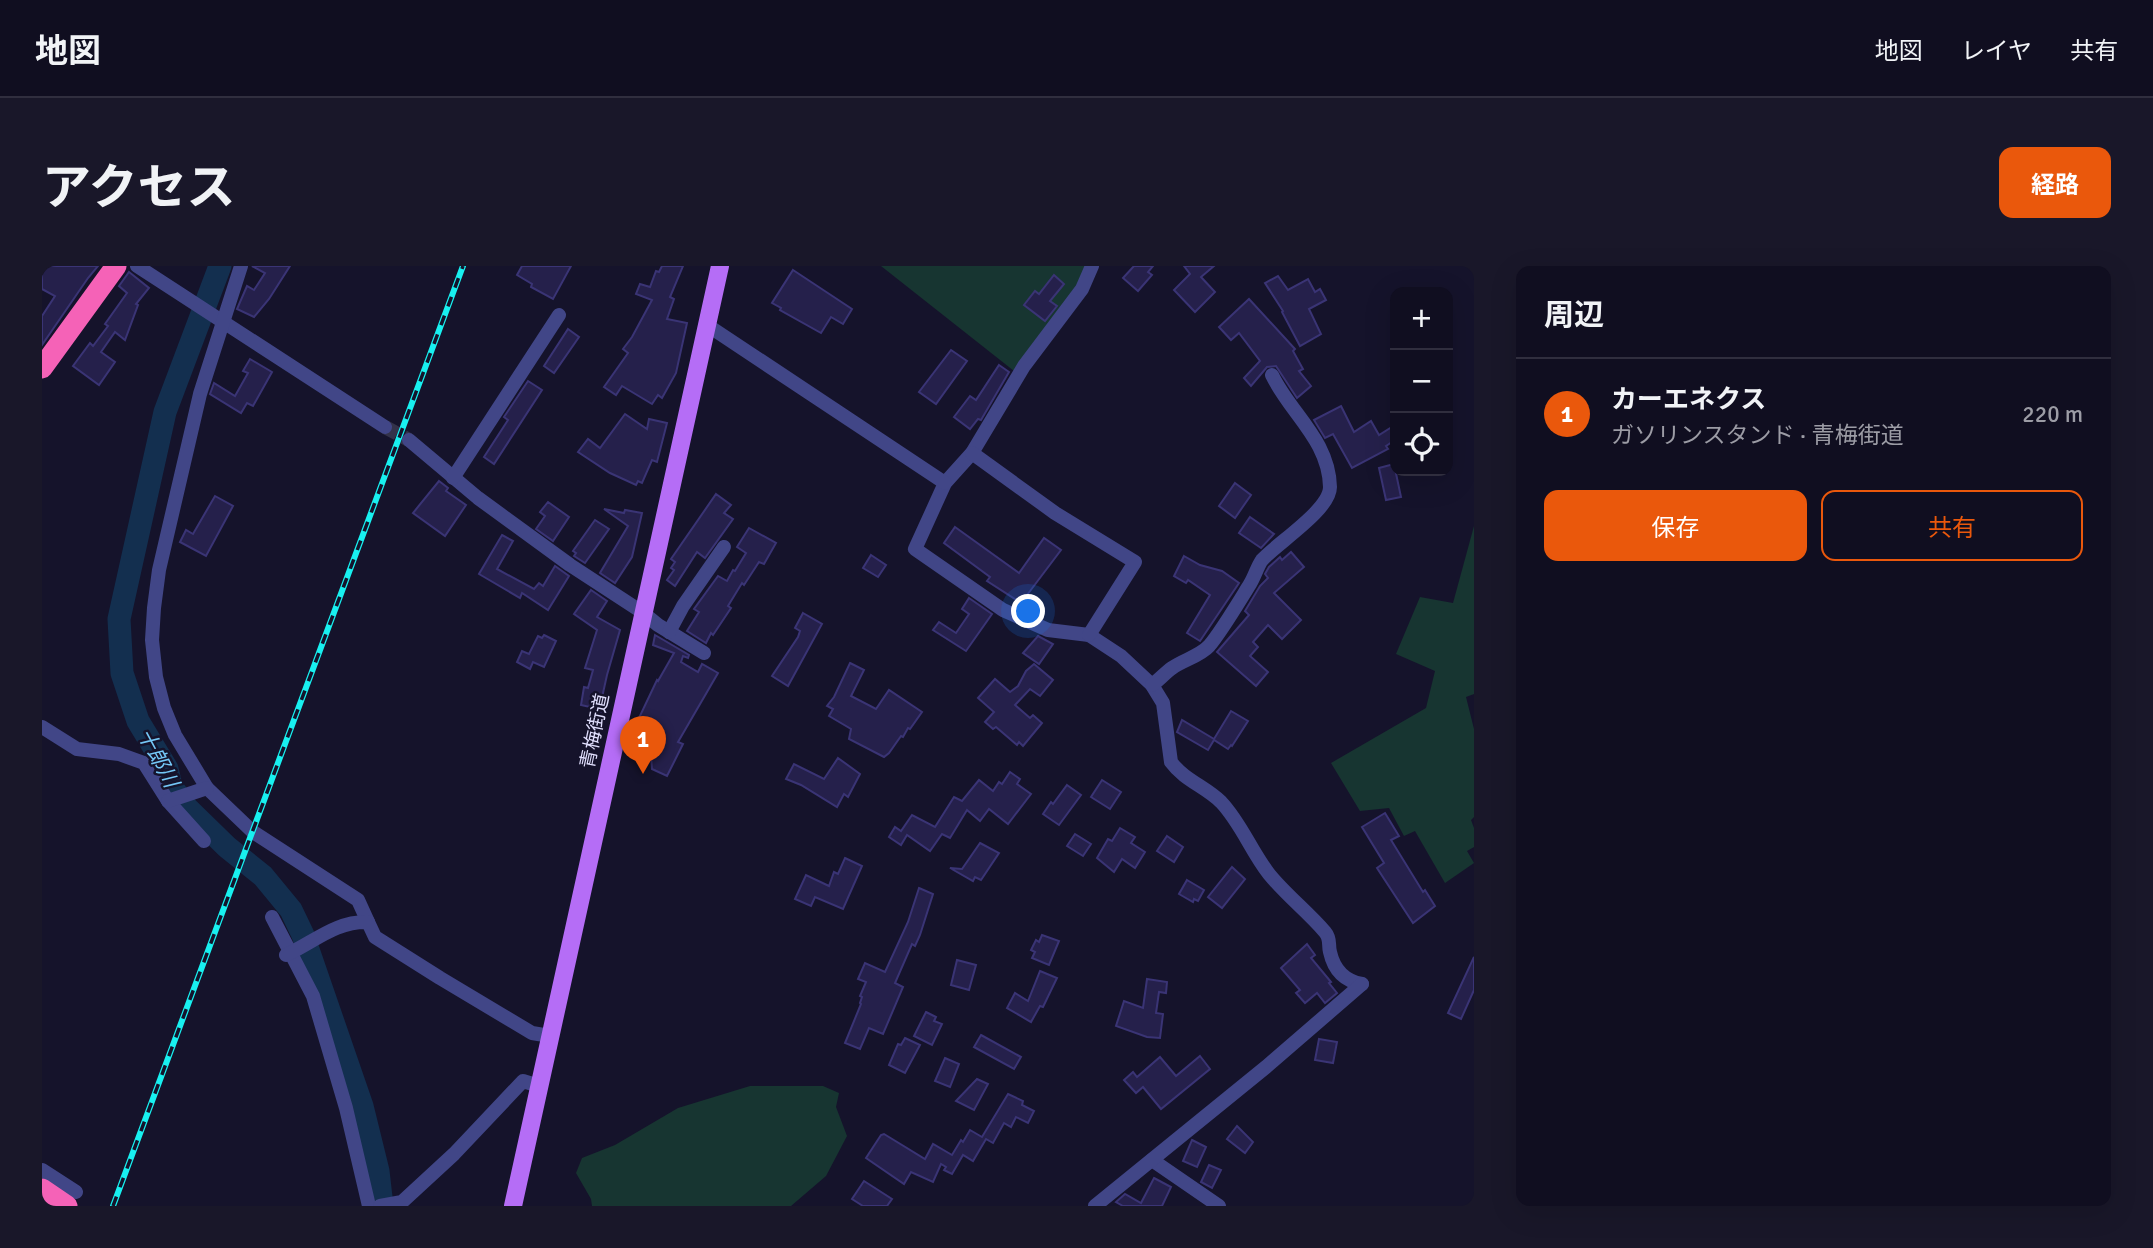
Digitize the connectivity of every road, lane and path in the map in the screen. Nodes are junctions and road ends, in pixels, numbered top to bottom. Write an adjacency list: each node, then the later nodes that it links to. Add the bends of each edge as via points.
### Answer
1 (116, 266): 9 (highway)
2 (137, 266): 7 (street)
3 (241, 266): 7 (street)
4 (720, 266): 8 (main road, 青梅街道)
5 (1092, 266): 13 (street, via 1082,289 1024,366)
6 (559, 315): 14 (street)
7 (222, 322): 11 (street); 23 (street, via 200,394 159,570 152,640 164,708)
8 (707, 325): 15 (street); 17 (main road, 青梅街道)
9 (42, 368)
10 (1272, 375): 21 (street, via 1280,394 1318,443 1328,471 1328,497 1262,561 1208,648)
11 (385, 427)
12 (409, 440): 14 (street)
13 (972, 453): 15 (street); 19 (street, via 1055,513 1135,562)
14 (453, 478): 17 (street)
15 (945, 483): 19 (street, via 915,549 1003,610 1048,630)
16 (724, 547): 18 (street)
17 (642, 612): 18 (street); 29 (main road, 青梅街道)
18 (669, 632): 20 (street)
19 (1089, 635): 21 (street)
20 (704, 653)
21 (1152, 685): 31 (street, via 1163,703 1171,762 1220,802 1270,875 1329,937 1338,972 1362,984)
22 (42, 727): 24 (street, via 77,748 144,763)
23 (204, 789): 24 (street); 27 (street, via 253,832 358,900)
24 (168, 801): 25 (street)
25 (204, 841)
26 (272, 917): 28 (street)
27 (368, 922): 28 (street, via 340,925); 29 (street, via 375,937 440,978 532,1033)
28 (291, 953): 34 (street, via 313,996)
29 (550, 1036): 30 (main road, 青梅街道)
30 (539, 1086): 35 (street, via 523,1081 402,1202); 36 (main road, 青梅街道)
31 (1152, 1160): 37 (street); 38 (street)
32 (45, 1183): 33 (highway, bridge)
33 (71, 1199)
34 (369, 1206)
35 (380, 1206)
36 (513, 1206)
37 (1095, 1206)
38 (1219, 1206)

